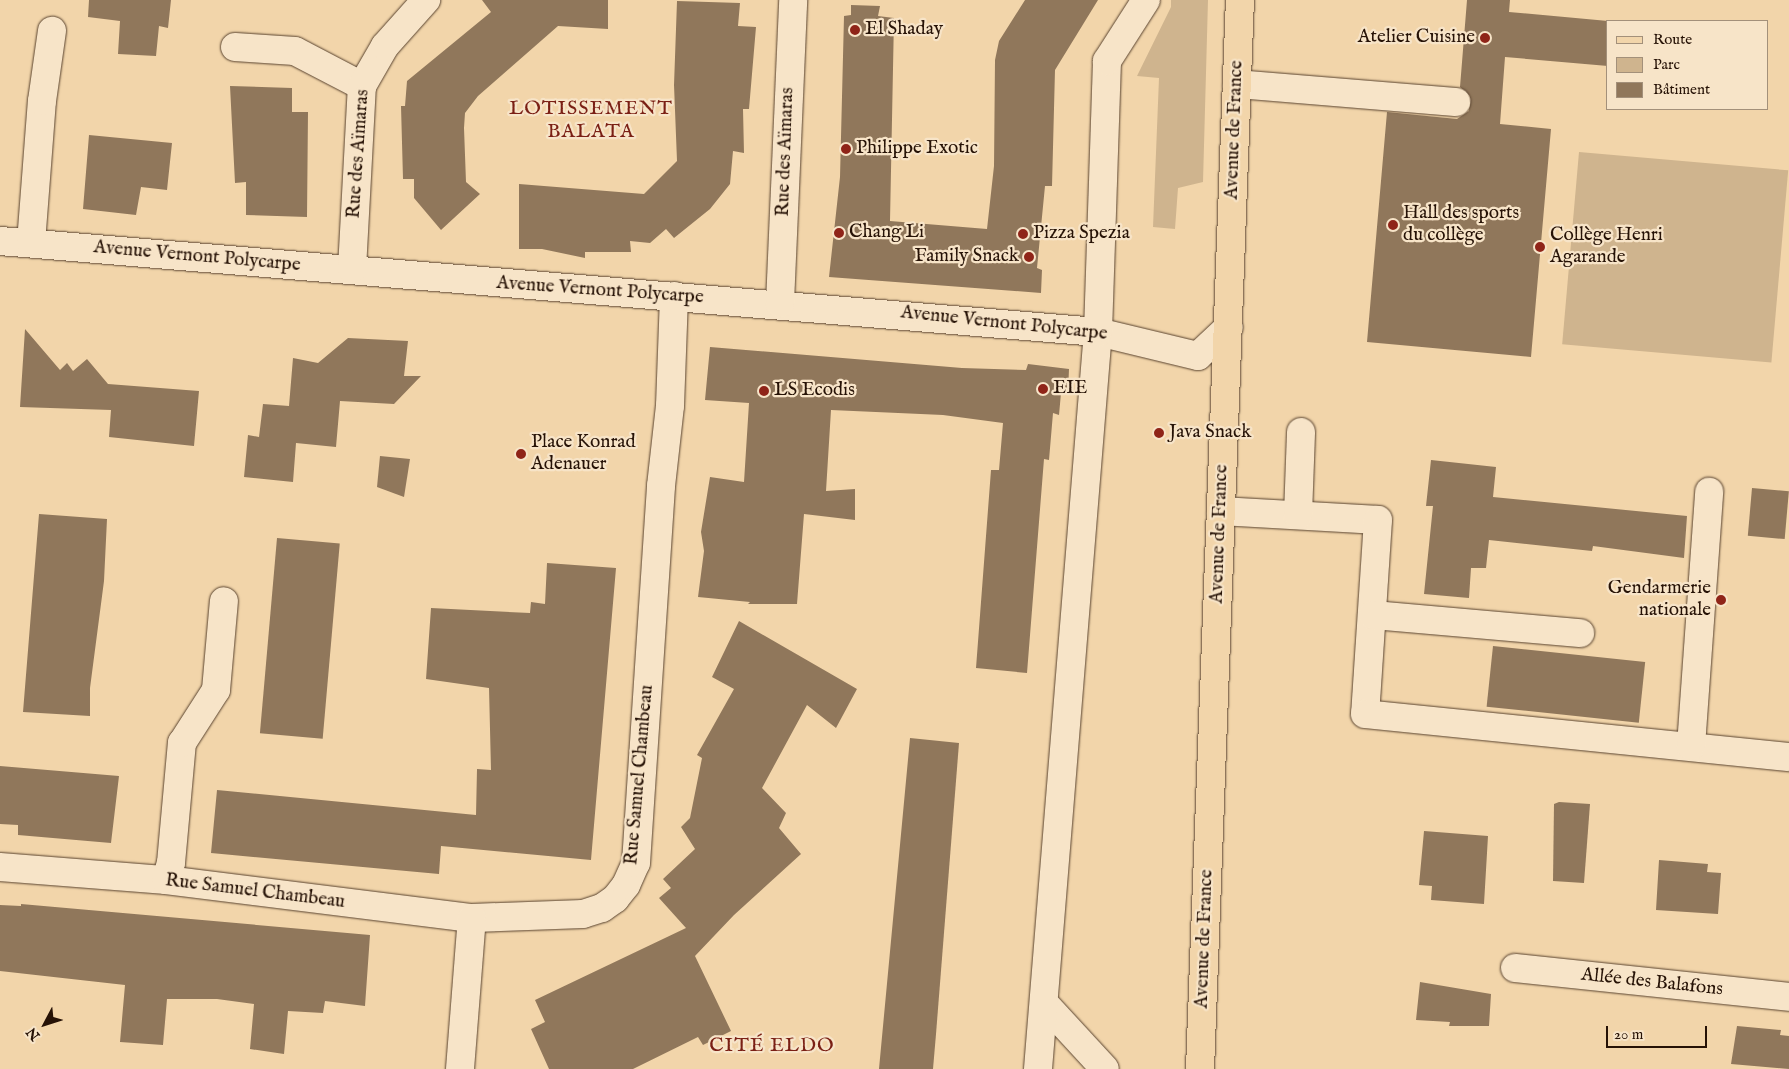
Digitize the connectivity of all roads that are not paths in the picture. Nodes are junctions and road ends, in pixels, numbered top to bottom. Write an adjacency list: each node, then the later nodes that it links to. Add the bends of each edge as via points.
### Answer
1 (426, 0): 8 (street, Rue des Aïmaras, via 385,46)
2 (793, 0): 14 (street, Rue des Aïmaras)
3 (1146, 0): 16 (street, via 1107,62)
4 (1240, 0): 7 (main road, Avenue de France)
5 (52, 31): 11 (street, via 42,101)
6 (235, 47): 8 (street, via 294,52)
7 (1237, 84): 9 (street); 15 (main road, Avenue de France)
8 (362, 86): 12 (street, Rue des Aïmaras)
9 (1456, 102)
10 (0, 241): 11 (street, Avenue Vernont Polycarpe)
11 (31, 243): 12 (street, Avenue Vernont Polycarpe)
12 (352, 269): 13 (street, Avenue Vernont Polycarpe, via 522,286)
13 (674, 296): 14 (street, Avenue Vernont Polycarpe); 30 (street, Rue Samuel Chambeau, via 670,406 661,486 636,863 626,885 602,908 583,914)
14 (780, 303): 16 (street, Avenue Vernont Polycarpe)
15 (1229, 327): 17 (street); 18 (main road, Avenue de France)
16 (1098, 332): 17 (street, Avenue Vernont Polycarpe); 33 (street)
17 (1198, 356): 18 (street)
18 (1226, 384): 21 (main road, Avenue de France)
19 (1301, 432): 22 (street)
20 (1709, 492): 26 (street)
21 (1221, 511): 22 (street); 37 (main road, Avenue de France)
22 (1298, 515): 24 (street, via 1378,520)
23 (224, 601): 29 (street, via 216,690 182,743 171,863)
24 (1373, 615): 25 (street); 26 (street, via 1365,714)
25 (1580, 633)
26 (1691, 746): 27 (street)
27 (1789, 757)
28 (0, 868): 29 (street, Rue Samuel Chambeau)
29 (166, 880): 30 (street, Rue Samuel Chambeau)
30 (472, 918): 34 (street)
31 (1515, 968): 32 (street, Allée des Balafons)
32 (1789, 997)
33 (1045, 1004): 35 (street); 36 (street)
34 (460, 1069)
35 (1038, 1069)
36 (1105, 1069)
37 (1200, 1069)

